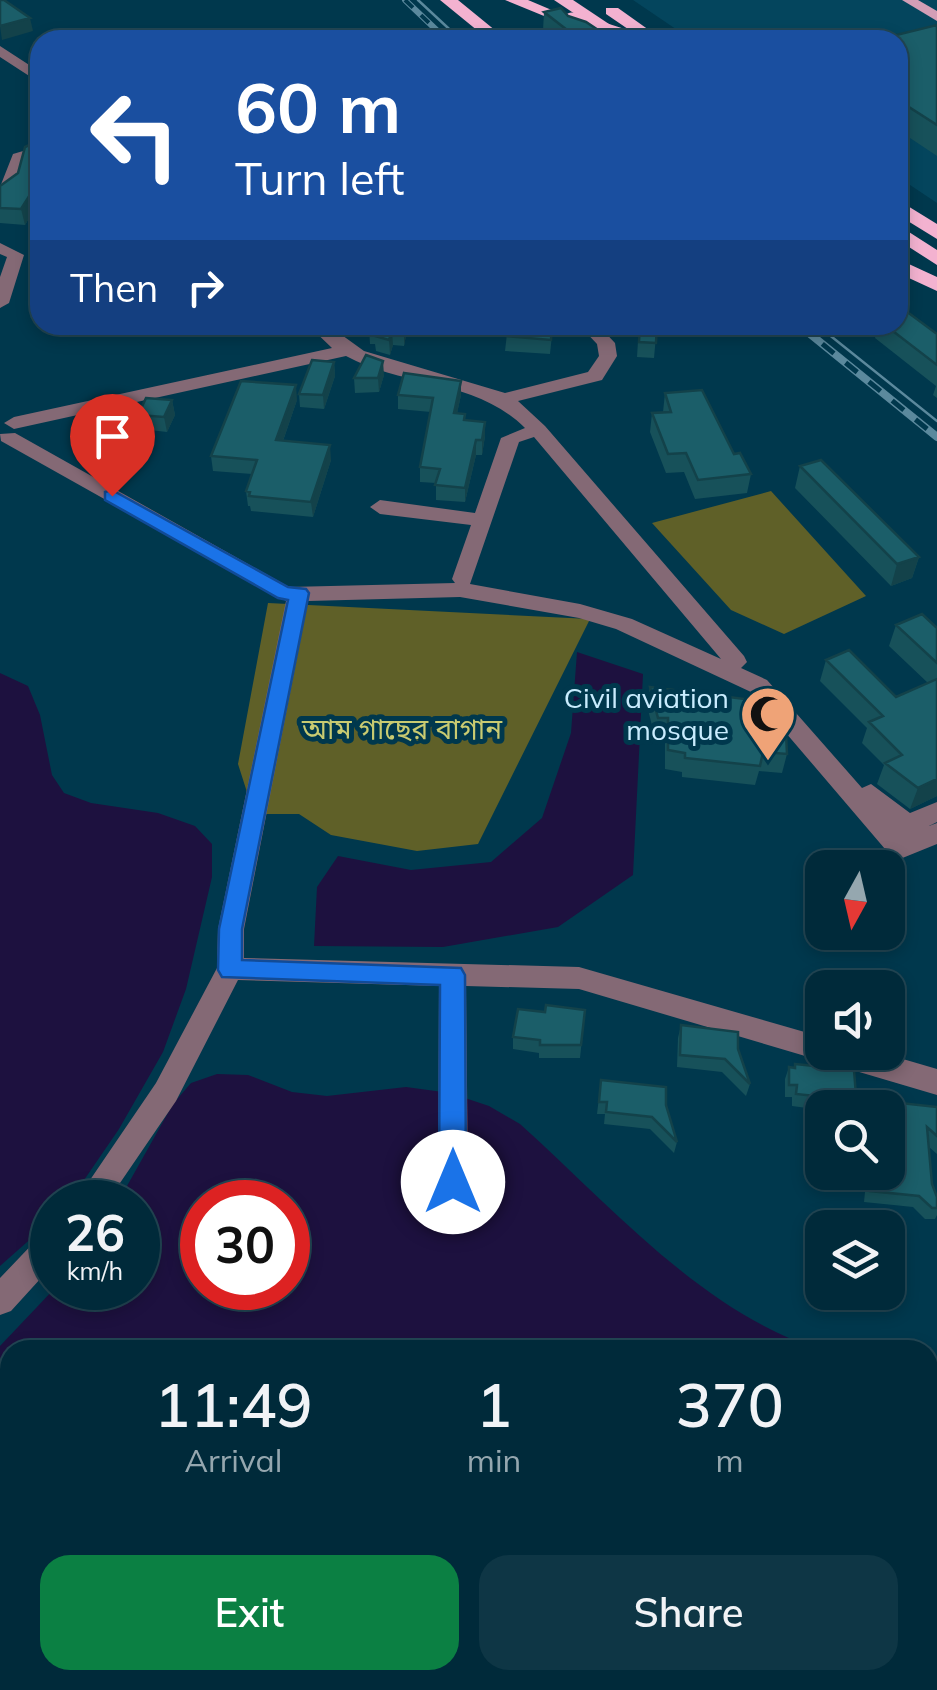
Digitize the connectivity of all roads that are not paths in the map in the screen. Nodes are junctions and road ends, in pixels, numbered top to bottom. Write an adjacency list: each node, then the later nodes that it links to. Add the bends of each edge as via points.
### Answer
1 (448, 0): 7 (highway)
2 (513, 0): 8 (highway, bridge)
3 (562, 0): 9 (highway)
4 (598, 0): 10 (highway)
5 (909, 0): 6 (main road)
6 (937, 16)
7 (487, 30)
8 (598, 30)
9 (610, 30)
10 (641, 30)
11 (0, 50): 12 (street)
12 (30, 72)
13 (30, 154): 14 (street, via 19,157 12,186)
14 (0, 196)
15 (908, 200): 17 (highway)
16 (908, 203): 18 (highway)
17 (937, 213)
18 (937, 233)
19 (908, 238): 21 (highway)
20 (15, 250): 24 (street)
21 (937, 259)
22 (908, 270): 23 (highway)
23 (937, 286)
24 (0, 304)
25 (328, 335): 27 (street)
26 (597, 335): 28 (street, via 608,356 595,376)
27 (346, 350): 28 (street); 29 (street)
28 (504, 400): 30 (street)
29 (8, 430): 33 (street, via 292,580); 34 (street, via 285,594)
30 (538, 430): 32 (street, via 511,438); 35 (street)
31 (380, 507): 32 (street)
32 (482, 520): 33 (street)
33 (463, 579): 35 (street, via 627,613)
34 (299, 593): 36 (street, via 460,590 624,624 759,686 900,849); 37 (street, via 230,929)
35 (736, 662): 36 (street, via 762,675 892,815)
36 (936, 832)
37 (230, 970): 38 (street); 42 (street, via 166,1092)
38 (452, 975): 39 (street, via 579,978); 43 (street)
39 (805, 1044)
40 (896, 1070): 41 (street)
41 (937, 1082)
42 (105, 1180)
43 (453, 1182)
44 (30, 1268): 45 (street)
45 (0, 1300)

